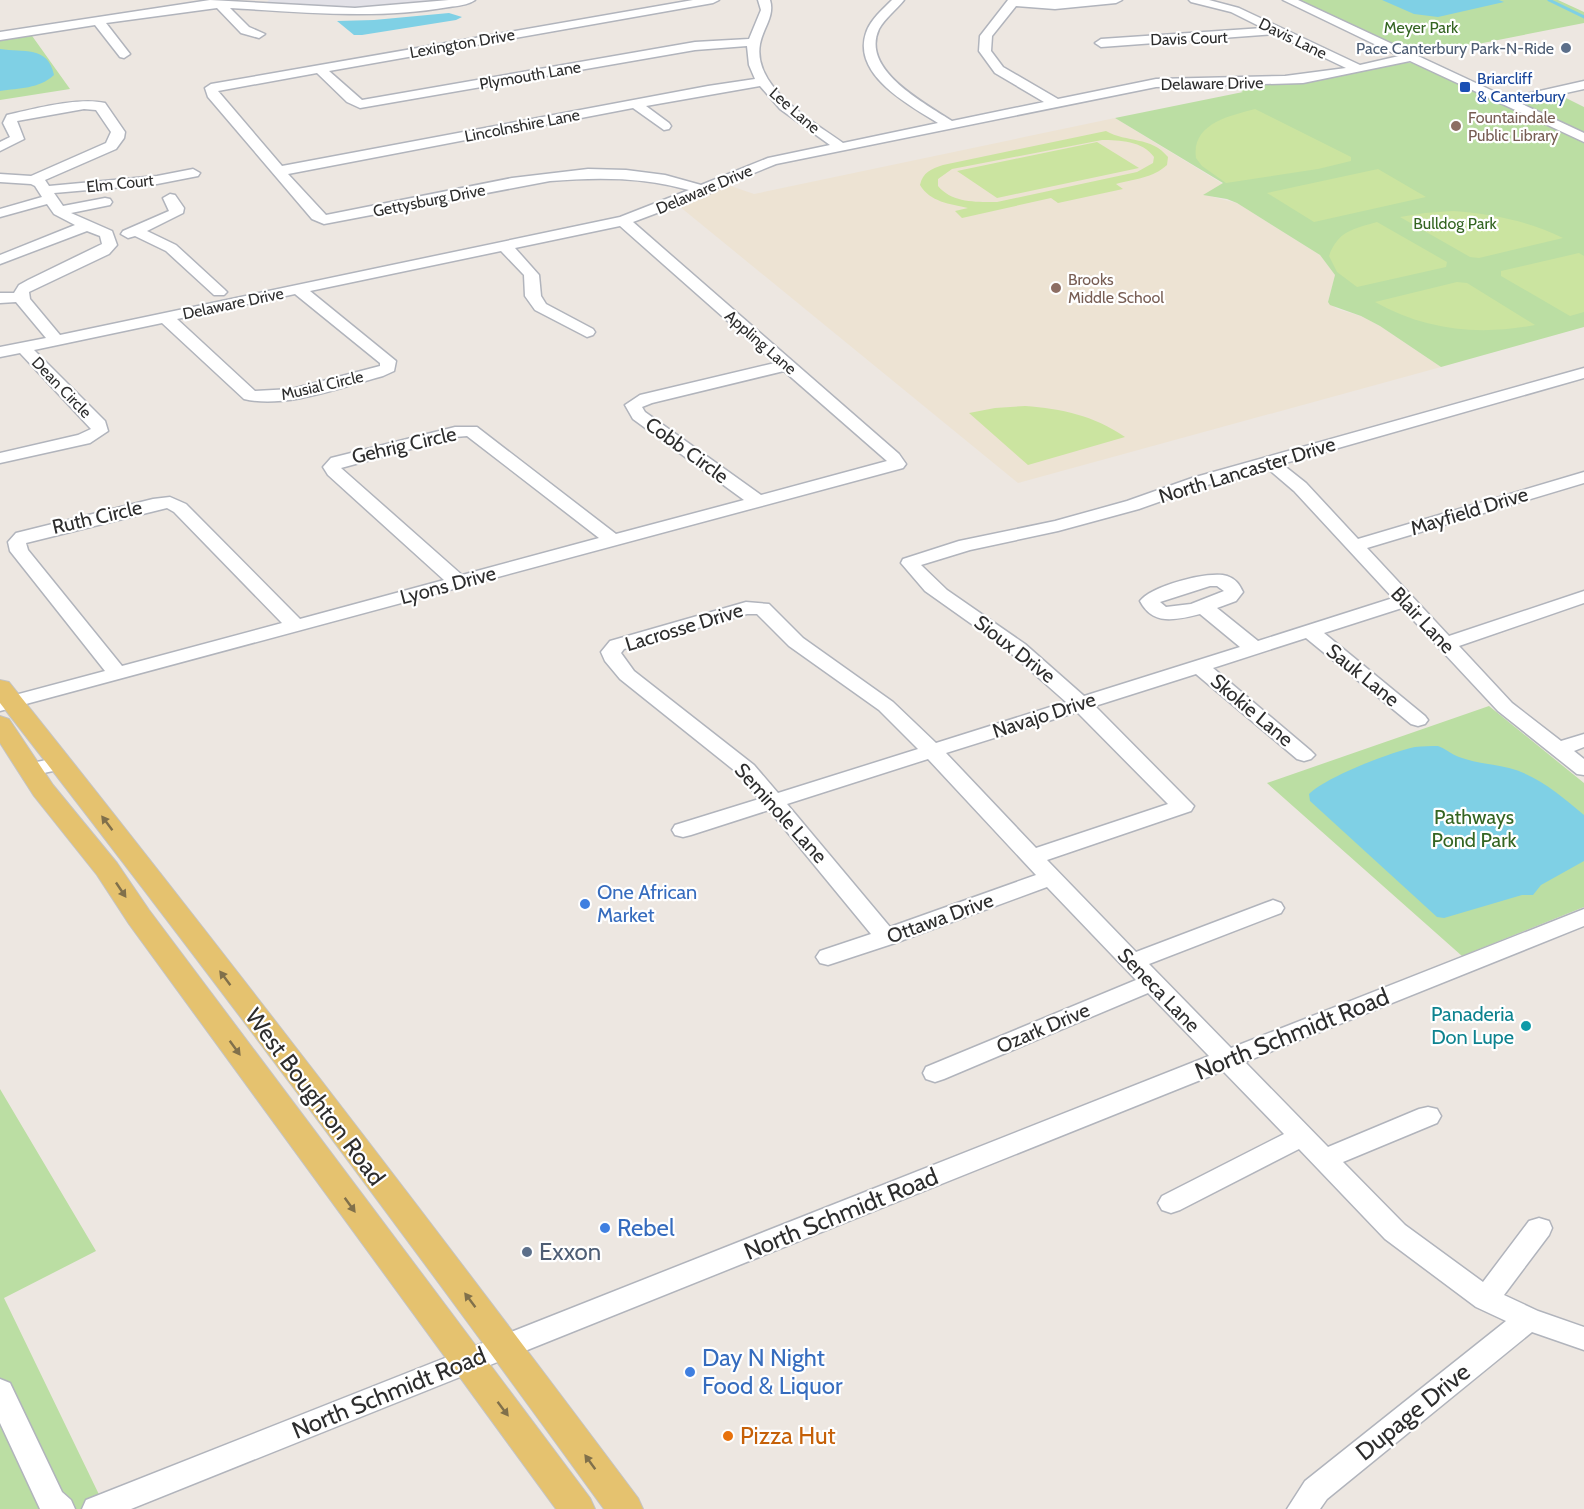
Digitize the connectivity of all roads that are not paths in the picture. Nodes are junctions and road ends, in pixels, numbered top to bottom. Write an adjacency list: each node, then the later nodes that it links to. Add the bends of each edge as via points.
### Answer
1 (469, 0): 9 (street, via 429,8 355,12)
2 (713, 0): 18 (street, Lexington Drive)
3 (764, 0): 14 (street, via 767,10)
4 (898, 0): 26 (street, via 872,33 870,52 874,65 891,85)
5 (1116, 0): 8 (street, via 1055,5)
6 (1195, 0): 11 (street, Davis Lane, via 1235,10)
7 (1289, 0): 17 (street)
8 (1014, 1): 25 (street, via 986,36 987,56 1003,73)
9 (217, 2): 10 (street); 13 (street, via 245,30)
10 (98, 20): 12 (street); 16 (street)
11 (1276, 30): 15 (street, Davis Court, via 1231,37); 19 (street, Davis Lane)
12 (2, 32)
13 (259, 34)
14 (754, 42): 18 (street, Plymouth Lane, via 695,46 360,104); 20 (street, Lee Lane, via 755,64)
15 (1101, 43)
16 (124, 54)
17 (1412, 57): 19 (street, Delaware Drive); 23 (street)
18 (320, 68): 22 (street, Lexington Drive)
19 (1356, 68): 25 (street, Delaware Drive, via 1307,79 1184,80)
20 (763, 82): 24 (street, Lincolnshire Lane); 30 (street, Lee Lane, via 790,111)
21 (1584, 85): 23 (street)
22 (211, 88): 31 (street, Gettysburg Drive)
23 (1507, 102): 28 (street)
24 (636, 104): 27 (street); 31 (street, Lincolnshire Lane)
25 (1055, 104): 26 (street, Delaware Drive)
26 (950, 125): 30 (street, Delaware Drive)
27 (664, 126)
28 (1584, 138)
29 (0, 147): 34 (street, via 17,139 10,123 12,118 84,105 100,106 118,132 111,146)
30 (841, 147): 35 (street, Delaware Drive, via 757,165)
31 (280, 171): 35 (street, Gettysburg Drive, via 324,220 583,172 646,174)
32 (193, 173): 37 (street, Elm Court)
33 (0, 178): 34 (street)
34 (33, 180): 37 (street, via 40,183)
35 (705, 190): 40 (street, Delaware Drive)
36 (171, 198): 42 (street, via 176,213)
37 (52, 200): 38 (street); 39 (street); 41 (street)
38 (105, 202)
39 (0, 213)
40 (623, 221): 44 (street, Delaware Drive); 55 (street, Appling Lane)
41 (86, 226): 43 (street); 45 (street)
42 (137, 232): 43 (street); 47 (street, via 185,259)
43 (110, 238): 48 (street, via 104,251 25,288)
44 (504, 246): 46 (street, Delaware Drive); 51 (street, via 531,275 533,296 540,307)
45 (0, 260)
46 (299, 290): 50 (street, Delaware Drive); 50 (street, Musial Circle, via 388,361 388,368 256,398)
47 (219, 292)
48 (21, 297): 49 (street); 52 (street)
49 (0, 298)
50 (165, 317): 52 (street, Delaware Drive)
51 (587, 332)
52 (55, 340): 53 (street, Delaware Drive)
53 (23, 347): 54 (street, Delaware Drive); 57 (street, Dean Circle, via 100,431 84,439)
54 (0, 352)
55 (788, 365): 59 (street, Appling Lane); 61 (street, Cobb Circle, via 633,405 639,415)
56 (1584, 374): 58 (street, North Lancaster Drive)
57 (0, 458)
58 (1270, 462): 63 (street, Blair Lane, via 1300,486); 64 (street, North Lancaster Drive, via 1058,526 966,545)
59 (897, 464): 61 (street, Lyons Drive)
60 (1584, 477): 63 (street, Mayfield Drive)
61 (759, 501): 62 (street, Lyons Drive)
62 (613, 540): 65 (street, Lyons Drive); 65 (street, Gehrig Circle, via 471,431 337,462 332,467)
63 (1353, 546): 67 (street, Blair Lane)
64 (910, 563): 77 (street, Sioux Drive, via 945,600 1030,657)
65 (458, 582): 70 (street, Lyons Drive)
66 (1584, 597): 72 (street)
67 (1404, 601): 71 (street, Navajo Drive); 72 (street, Blair Lane)
68 (758, 606): 74 (street, Lacrosse Drive, via 628,641); 82 (street, Seneca Lane, via 796,642 886,706)
69 (1202, 606): 73 (street)
70 (296, 626): 76 (street, Lyons Drive); 76 (street, Ruth Circle, via 170,502 22,537 16,542 20,551)
71 (1308, 630): 73 (street, Navajo Drive); 79 (street, Sauk Lane)
72 (1444, 644): 81 (street, Blair Lane, via 1505,707)
73 (1254, 648): 75 (street, Navajo Drive)
74 (611, 652): 87 (street, Seminole Lane, via 627,675 747,770)
75 (1199, 666): 77 (street, Navajo Drive); 83 (street, Skokie Lane)
76 (118, 674): 78 (street, Lyons Drive)
77 (1080, 703): 82 (street, Navajo Drive); 89 (street, Sioux Drive, via 1183,806)
78 (3, 705): 84 (main road, West Boughton Road); 85 (main road, West Boughton Road)
79 (1418, 720)
80 (1584, 740): 81 (street)
81 (1558, 749): 86 (street, Blair Lane)
82 (933, 752): 87 (street, Navajo Drive); 89 (street, Seneca Lane)
83 (1304, 754)
84 (60, 763): 85 (street); 107 (main road, West Boughton Road, one-way to 84)
85 (30, 770): 108 (main road, West Boughton Road, one-way to 108)
86 (1584, 770)
87 (774, 802): 88 (street, Navajo Drive); 93 (street, Seminole Lane)
88 (683, 830)
89 (1032, 857): 90 (street, Seneca Lane)
90 (1051, 878): 93 (street, Ottawa Drive); 95 (street, Seneca Lane)
91 (1273, 908): 95 (street)
92 (1584, 917): 97 (street, North Schmidt Road)
93 (887, 938): 94 (street, Ottawa Drive)
94 (828, 957)
95 (1132, 962): 96 (street, Seneca Lane)
96 (1152, 982): 97 (street, Seneca Lane); 98 (street, Ozark Drive)
97 (1228, 1060): 100 (street, Seneca Lane); 107 (street, North Schmidt Road)
98 (935, 1073)
99 (1428, 1116): 101 (street)
100 (1301, 1137): 101 (street, Seneca Lane); 102 (street)
101 (1324, 1159): 104 (street, Seneca Lane, via 1395,1232)
102 (1171, 1203)
103 (1539, 1228): 104 (street)
104 (1486, 1299): 105 (street, Seneca Lane)
105 (1528, 1319): 106 (street, Seneca Lane); 114 (street, Dupage Drive, via 1316,1490)
106 (1584, 1339)
107 (506, 1347): 108 (street, North Schmidt Road); 113 (main road, West Boughton Road, one-way to 107)
108 (468, 1362): 111 (street, North Schmidt Road); 112 (main road, West Boughton Road, one-way to 112)
109 (3, 1404): 110 (street, via 51,1501)
110 (60, 1509)
111 (98, 1509)
112 (577, 1509)
113 (625, 1509)
114 (1302, 1509)

